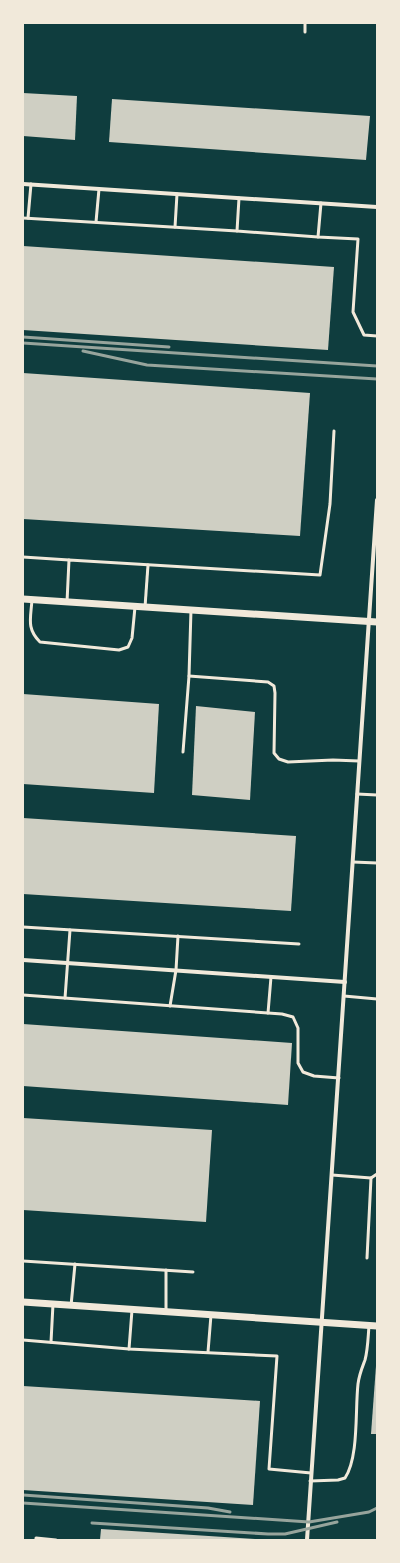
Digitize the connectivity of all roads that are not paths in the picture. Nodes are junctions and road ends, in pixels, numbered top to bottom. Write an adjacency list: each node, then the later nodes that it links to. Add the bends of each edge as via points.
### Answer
1 (305, 23): 2 (lane)
2 (304, 32)
3 (23, 184): 4 (street)
4 (31, 184): 5 (street); 11 (lane)
5 (99, 189): 6 (street); 12 (lane)
6 (177, 194): 7 (street); 13 (lane)
7 (240, 198): 8 (street); 14 (lane)
8 (321, 203): 9 (street); 15 (lane)
9 (377, 207)
10 (23, 218): 11 (lane)
11 (28, 218): 12 (lane)
12 (96, 222): 13 (lane)
13 (175, 227): 14 (lane)
14 (237, 231): 15 (lane)
15 (318, 237): 16 (lane, via 358,239 353,312 364,335)
16 (377, 336)
17 (334, 431): 22 (lane, via 330,504 320,575)
18 (377, 500): 19 (street)
19 (376, 518): 29 (street)
20 (23, 557): 21 (lane)
21 (69, 560): 22 (lane); 25 (lane)
22 (148, 565): 27 (lane)
23 (23, 599): 24 (street)
24 (32, 599): 25 (street); 26 (lane, via 30,626 32,634 40,642 119,650 128,647 132,638)
25 (67, 602): 26 (street)
26 (135, 606): 27 (street)
27 (144, 607): 28 (street)
28 (191, 610): 29 (street); 31 (lane)
29 (369, 621): 30 (street); 33 (street)
30 (377, 622)
31 (189, 676): 32 (lane); 33 (lane, via 268,682 274,686 274,753 279,760)
32 (183, 752)
33 (360, 761): 34 (street)
34 (357, 794): 35 (lane); 36 (street)
35 (377, 795)
36 (353, 862): 37 (lane); 46 (street)
37 (377, 864)
38 (23, 927): 39 (lane)
39 (70, 930): 40 (lane); 43 (lane)
40 (178, 936): 41 (lane); 44 (lane)
41 (299, 944)
42 (23, 960): 43 (street)
43 (67, 963): 44 (street); 49 (lane)
44 (176, 970): 45 (street); 51 (lane)
45 (271, 977): 46 (street); 52 (lane)
46 (345, 982): 48 (street)
47 (23, 995): 49 (lane)
48 (344, 996): 50 (lane); 53 (street)
49 (65, 998): 51 (lane)
50 (377, 999)
51 (170, 1006): 52 (lane)
52 (268, 1013): 53 (lane, via 293,1017 298,1028 298,1063 303,1072 314,1076)
53 (339, 1078): 55 (street)
54 (377, 1174): 56 (lane)
55 (332, 1175): 56 (lane); 68 (street)
56 (372, 1178): 57 (lane)
57 (367, 1258)
58 (23, 1260): 59 (lane)
59 (75, 1264): 60 (lane); 64 (lane)
60 (166, 1270): 61 (lane); 66 (lane)
61 (193, 1272)
62 (23, 1302): 63 (street)
63 (53, 1304): 64 (street); 71 (lane)
64 (71, 1306): 65 (street)
65 (132, 1310): 66 (street); 72 (lane)
66 (166, 1312): 67 (street)
67 (211, 1315): 68 (street); 73 (lane)
68 (322, 1322): 69 (street); 74 (street)
69 (373, 1326): 75 (lane, via 360,1371 353,1456 349,1471 344,1478 338,1480)
70 (23, 1340): 71 (lane)
71 (51, 1342): 72 (lane)
72 (129, 1349): 73 (lane)
73 (208, 1352): 74 (lane, via 277,1356 269,1469)
74 (311, 1473): 75 (street)
75 (310, 1481): 78 (street)
76 (36, 1540): 77 (lane)
77 (56, 1540)
78 (307, 1540)

